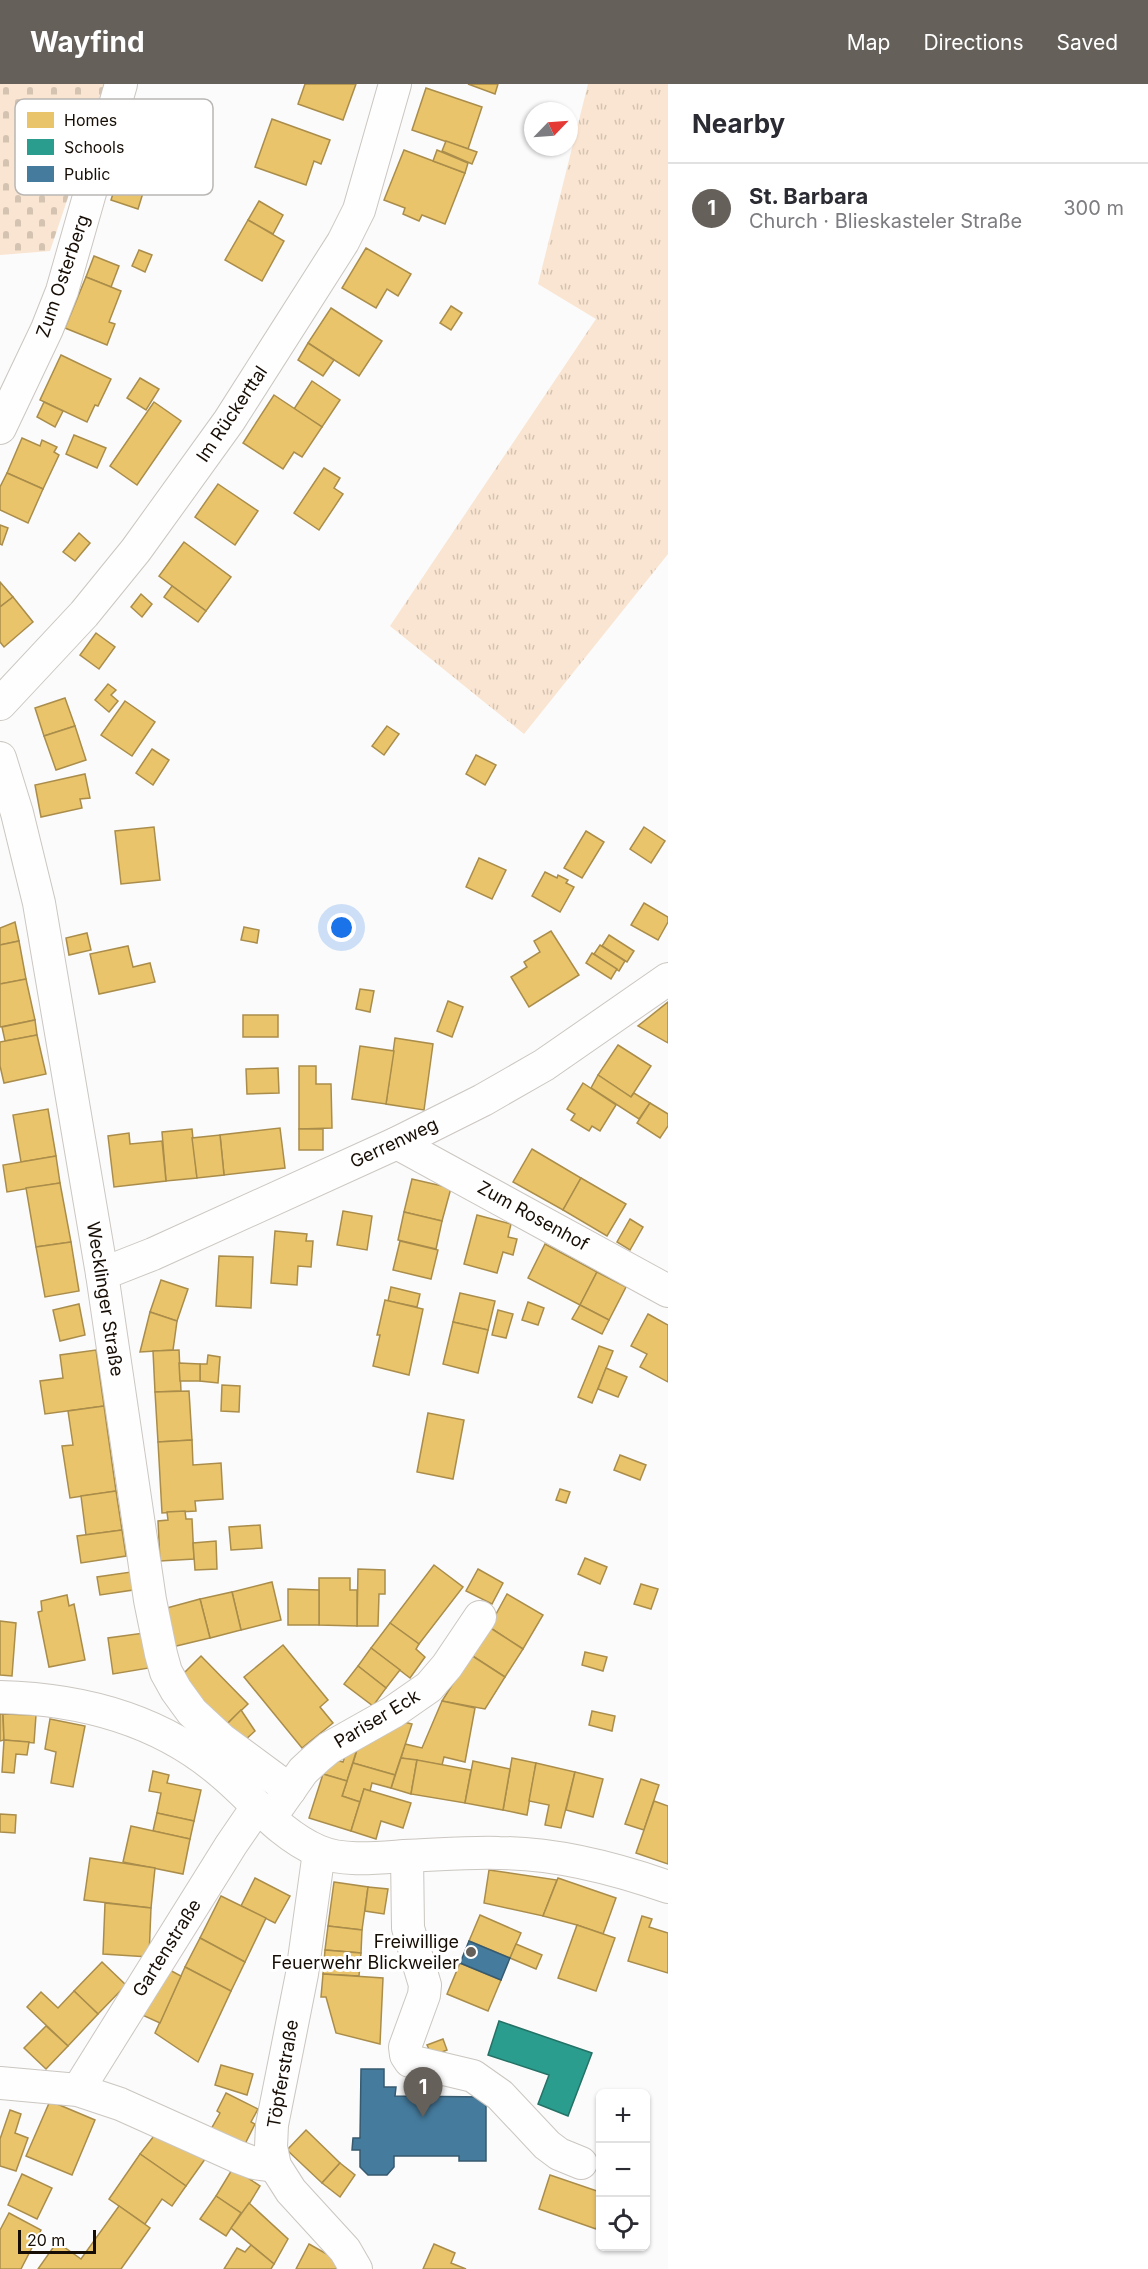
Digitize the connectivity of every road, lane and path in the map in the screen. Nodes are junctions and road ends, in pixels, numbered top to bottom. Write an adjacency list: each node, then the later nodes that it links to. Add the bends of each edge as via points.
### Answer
1 (121, 84): 3 (street, Zum Osterberg)
2 (395, 84): 6 (street, Im Rückerttal, via 359,210 331,262 229,421 136,550 84,614)
3 (117, 99)
4 (89, 195): 5 (street, Zum Osterberg, via 62,291)
5 (0, 428)
6 (0, 704)
7 (0, 758): 10 (street, Wecklinger Straße, via 39,903)
8 (668, 979): 9 (street, Gerrenweg, via 544,1065 483,1101)
9 (397, 1143): 10 (street, Gerrenweg); 11 (street, Zum Rosenhof)
10 (102, 1274): 14 (street, Wecklinger Straße, via 150,1600 166,1672 199,1719)
11 (668, 1291)
12 (480, 1617): 14 (street, Pariser Eck, via 429,1687 329,1748 303,1771)
13 (0, 1697): 15 (street, via 72,1702 153,1728 223,1773)
14 (290, 1790): 15 (street, Pariser Eck)
15 (263, 1812): 16 (street, via 296,1839); 20 (street, Gartenstraße, via 231,1845)
16 (320, 1852): 17 (street, via 343,1857); 22 (street, Töpferstraße, via 302,1974 272,2125)
17 (407, 1856): 18 (street, via 545,1856 596,1865); 21 (street, via 408,1928 425,1985 405,2047 406,2055 410,2061 473,2076 500,2095 547,2145)
18 (668, 1887)
19 (0, 2083): 20 (street)
20 (78, 2090): 22 (street, via 120,2104 238,2157)
21 (581, 2163)
22 (274, 2166): 23 (street, Töpferstraße, via 291,2192 345,2250)
23 (356, 2269)

